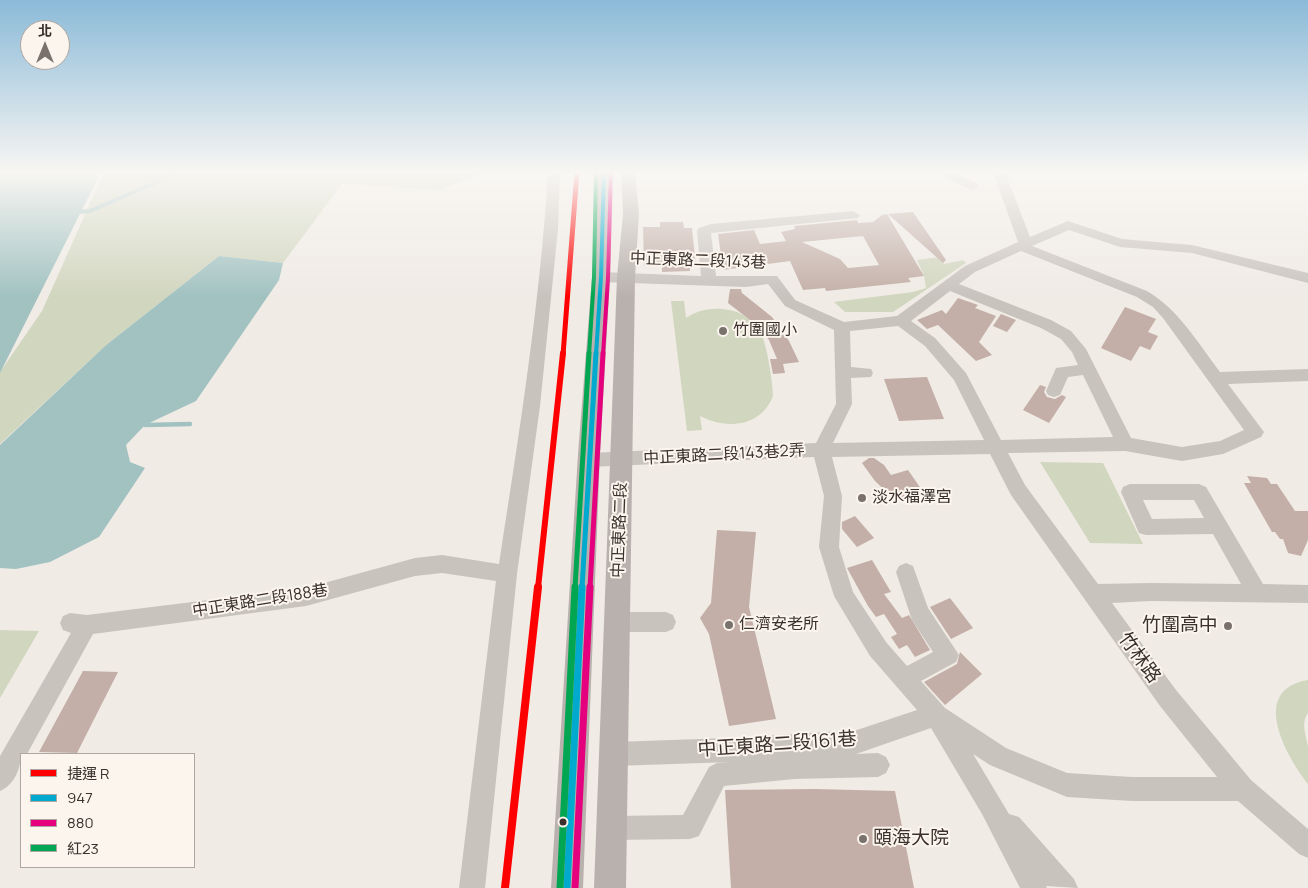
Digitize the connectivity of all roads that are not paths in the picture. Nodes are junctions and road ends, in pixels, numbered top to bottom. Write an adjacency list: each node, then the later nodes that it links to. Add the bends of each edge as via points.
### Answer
1 (552, 213): 27 (street, via 532,406)
2 (603, 213): 7 (main road, 中正東路二段)
3 (631, 213): 8 (main road, 中正東路二段)
4 (1012, 213): 6 (street)
5 (853, 215): 10 (street, via 704,231)
6 (1022, 245): 9 (street, via 1068,225 1120,243 1192,249); 11 (street, via 970,269); 18 (street, via 1142,294 1158,304)
7 (601, 277): 8 (street, 中正東路二段143巷); 23 (main road, 中正東路二段)
8 (626, 277): 10 (street, 中正東路二段143巷); 24 (main road, 中正東路二段)
9 (1308, 278)
10 (712, 281): 13 (street, 中正東路二段143巷, via 772,279 790,303)
11 (948, 286): 12 (street); 20 (street, via 1066,335 1078,349)
12 (901, 321): 13 (street); 21 (street, 竹林路, via 930,342 960,377)
13 (842, 327): 15 (street, 中正東路二段143巷2弄)
14 (1078, 371): 19 (street, via 1062,372)
15 (843, 372): 16 (street); 22 (street, 中正東路二段143巷2弄, via 844,404)
16 (865, 373)
17 (1308, 375): 18 (street)
18 (1216, 378): 20 (street, via 1255,432 1223,447 1182,454)
19 (1054, 391)
20 (1125, 444): 21 (street)
21 (998, 448): 22 (street); 28 (street, 竹林路, via 1018,490)
22 (821, 450): 24 (street, 中正東路二段143巷2弄); 33 (street, via 833,496 829,547 844,596 878,649)
23 (589, 460): 24 (street, 中正東路二段143巷2弄); 44 (main road, 中正東路二段)
24 (622, 460): 31 (main road, 中正東路二段)
25 (1218, 526): 29 (street)
26 (906, 572): 33 (street, via 919,613 948,655)
27 (507, 574): 38 (street, 中正東路二段188巷, via 442,564 415,567 306,597 79,624); 43 (street)
28 (1093, 594): 29 (street); 39 (street, 竹林路, via 1168,698)
29 (1258, 594): 30 (street)
30 (1308, 594)
31 (618, 622): 32 (street); 35 (main road, 中正東路二段)
32 (666, 622)
33 (904, 678): 34 (street)
34 (936, 714): 36 (street, 中正東路二段161巷, via 857,742); 39 (street, via 998,757 1067,785 1132,789); 40 (street)
35 (614, 754): 36 (street, 中正東路二段161巷); 41 (main road, 中正東路二段)
36 (792, 756): 37 (street); 41 (street, via 716,775 690,828)
37 (878, 765)
38 (0, 779)
39 (1242, 789): 42 (street, 竹林路)
40 (991, 805): 46 (street); 47 (street)
41 (612, 828): 45 (main road, 中正東路二段)
42 (1308, 845)
43 (472, 888)
44 (567, 888)
45 (610, 888)
46 (1034, 888)
47 (1065, 888)

